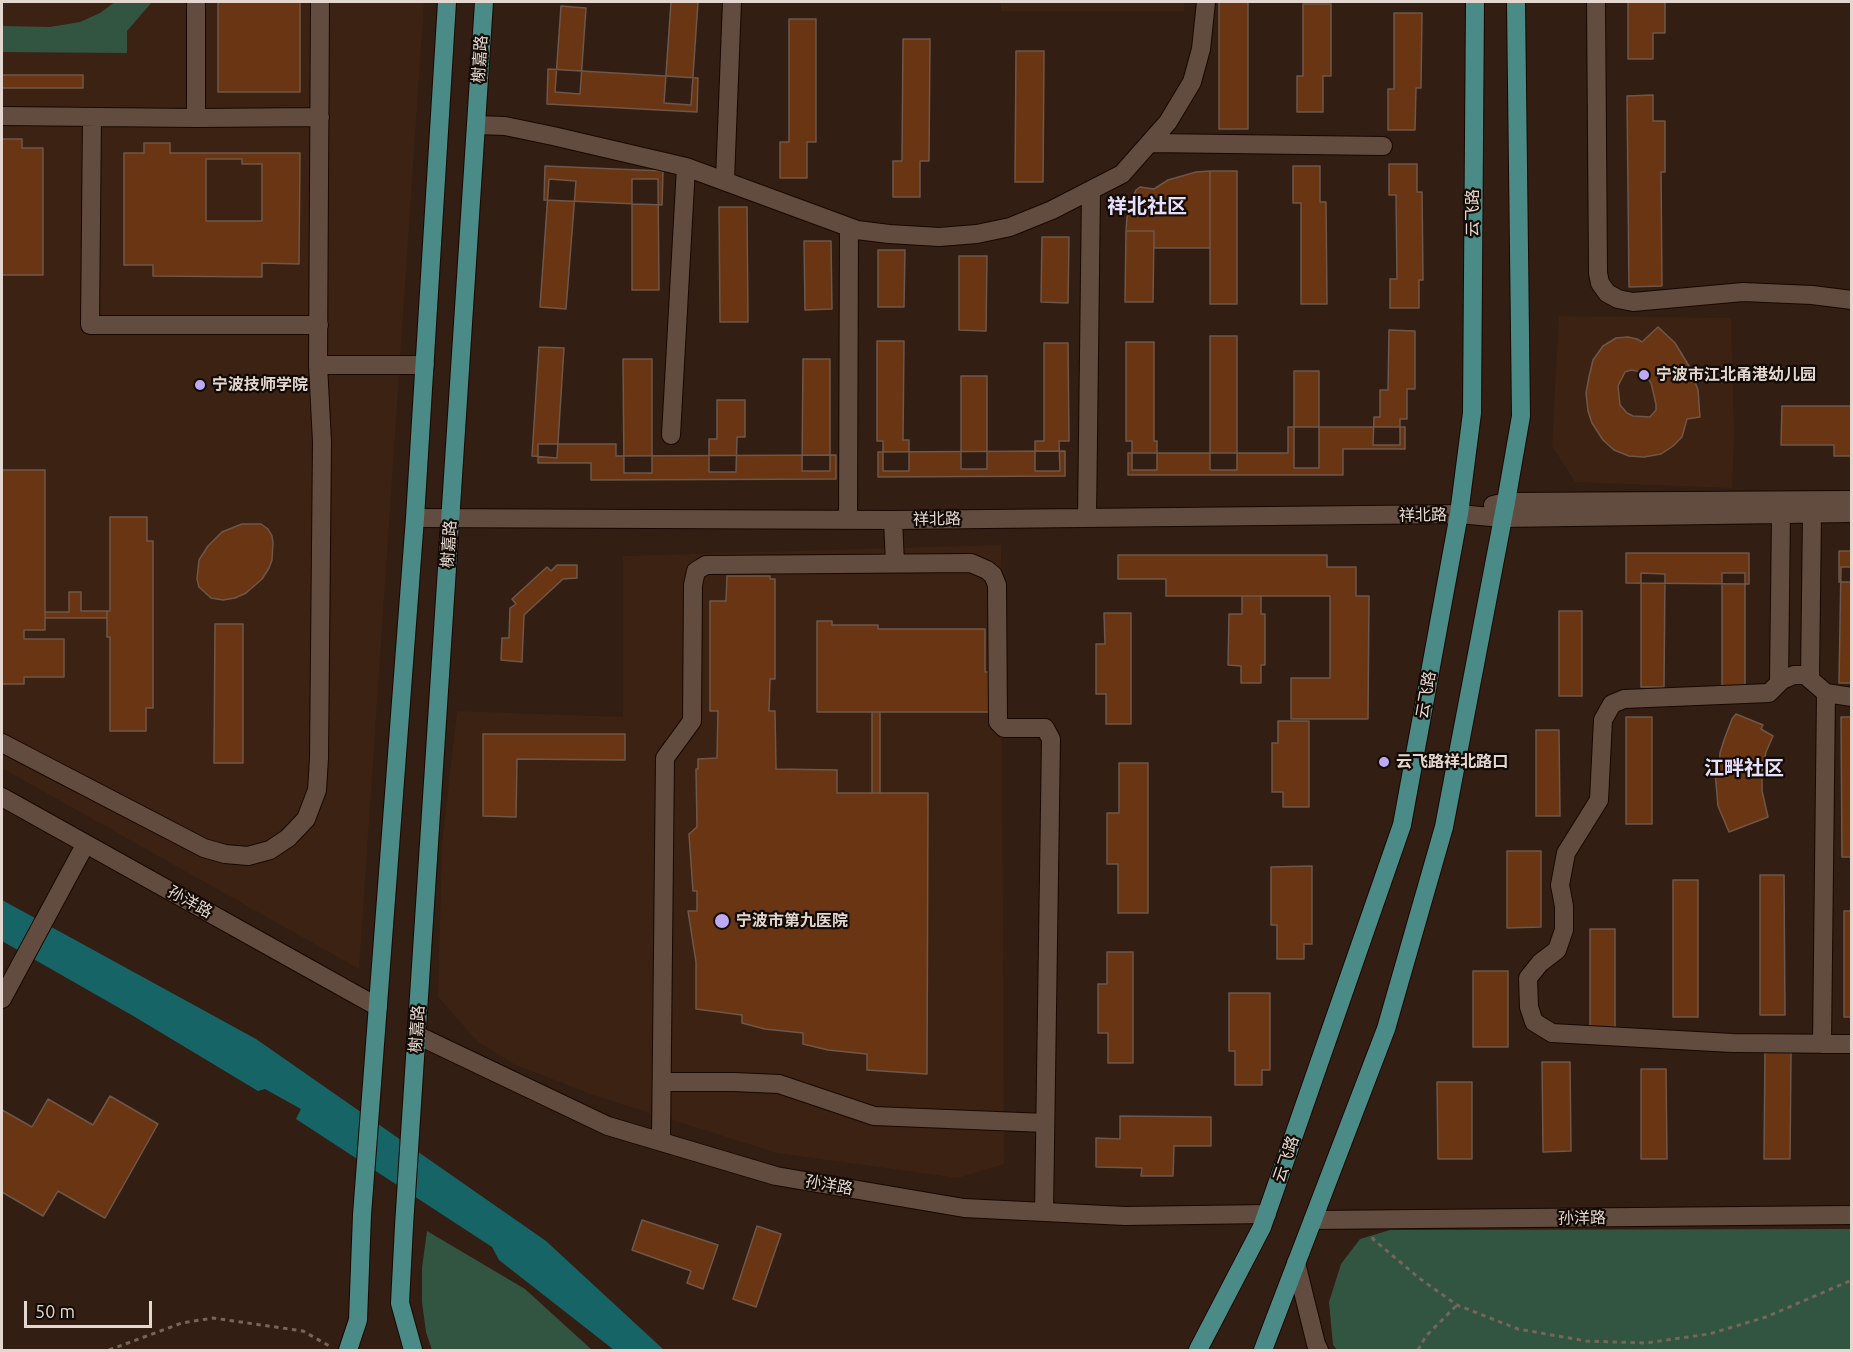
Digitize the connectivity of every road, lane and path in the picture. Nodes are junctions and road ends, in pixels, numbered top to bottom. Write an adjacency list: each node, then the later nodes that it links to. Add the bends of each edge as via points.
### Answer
1 (196, 2): 12 (street)
2 (320, 2): 13 (street)
3 (447, 2): 24 (main road)
4 (484, 2): 14 (main road, 榭嘉路)
5 (732, 2): 18 (street)
6 (1206, 2): 15 (street, via 1201,49 1192,82)
7 (1475, 2): 30 (main road, 云飞路, via 1472,413)
8 (1516, 2): 27 (main road, via 1521,416)
9 (1596, 2): 21 (street, via 1598,273 1607,293 1633,302 1743,292)
10 (2, 116): 11 (street)
11 (92, 117): 12 (street); 22 (street, via 90,325)
12 (196, 117): 13 (street)
13 (321, 117): 22 (street)
14 (476, 125): 17 (street, via 505,126); 34 (main road, 榭嘉路)
15 (1151, 143): 16 (street); 19 (street, via 1122,174)
16 (1383, 146)
17 (686, 167): 18 (street); 25 (street)
18 (725, 180): 20 (street)
19 (1091, 191): 20 (street, via 1010,227 977,234 919,236); 33 (street)
20 (849, 227): 35 (street)
21 (1851, 300)
22 (319, 325): 23 (street)
23 (318, 365): 24 (street); 42 (street, via 322,442 319,758 317,790 306,819 270,850 248,856 214,851)
24 (424, 365): 32 (main road)
25 (671, 435)
26 (1851, 500): 27 (street, 祥北路)
27 (1504, 510): 30 (street, 祥北路); 31 (street, 祥北路); 56 (main road, via 1444,827 1386,1029)
28 (1812, 513): 29 (street, 祥北路); 31 (street, 祥北路); 38 (street)
29 (1851, 513)
30 (1459, 514): 33 (street, 祥北路); 54 (main road, 云飞路, via 1402,825)
31 (1781, 514): 39 (street)
32 (415, 518): 34 (street, 祥北路); 46 (main road)
33 (1087, 518): 36 (street, 祥北路)
34 (450, 519): 35 (street, 祥北路); 47 (main road, 榭嘉路)
35 (848, 520): 36 (street, 祥北路)
36 (893, 520): 37 (street)
37 (895, 563): 50 (street, via 706,565 696,571 692,722 665,758); 51 (street, via 971,563 993,575 997,585 998,723 1004,728 1045,728 1051,739)
38 (1810, 679): 39 (street, via 1794,675); 40 (street)
39 (1779, 682): 48 (street, via 1769,693 1623,699 1612,704 1603,720 1599,800 1566,853 1560,885 1564,930 1557,951 1528,978 1528,1007 1534,1022 1552,1033)
40 (1826, 693): 41 (street); 48 (street)
41 (1851, 697)
42 (2, 743)
43 (2, 797): 44 (street, 孙洋路)
44 (85, 844): 45 (street); 46 (street, 孙洋路)
45 (2, 999)
46 (378, 1007): 63 (main road, via 358,1320)
47 (417, 1035): 52 (street, 孙洋路, via 608,1126); 64 (main road, 榭嘉路, via 400,1303)
48 (1822, 1044): 49 (street)
49 (1851, 1044)
50 (662, 1082): 51 (street, via 779,1084 874,1116); 52 (street)
51 (1045, 1123): 53 (street)
52 (661, 1142): 53 (street, 孙洋路, via 776,1176 964,1208)
53 (1044, 1212): 54 (street, 孙洋路, via 1125,1216)
54 (1267, 1214): 65 (main road, 云飞路)
55 (1851, 1215): 57 (street, 孙洋路)
56 (1313, 1220): 57 (street, 孙洋路); 58 (main road)
57 (1372, 1220): 60 (path, via 1373,1239)
58 (1296, 1263): 66 (main road); 67 (street)
59 (1851, 1280): 60 (path, via 1766,1317 1709,1334 1646,1342 1586,1341 1518,1329)
60 (1457, 1305): 68 (path, via 1426,1336)
61 (109, 1350): 62 (path, via 182,1323 213,1318 303,1331)
62 (338, 1350)
63 (348, 1350)
64 (412, 1350)
65 (1198, 1350)
66 (1263, 1350)
67 (1320, 1350)
68 (1418, 1350)

